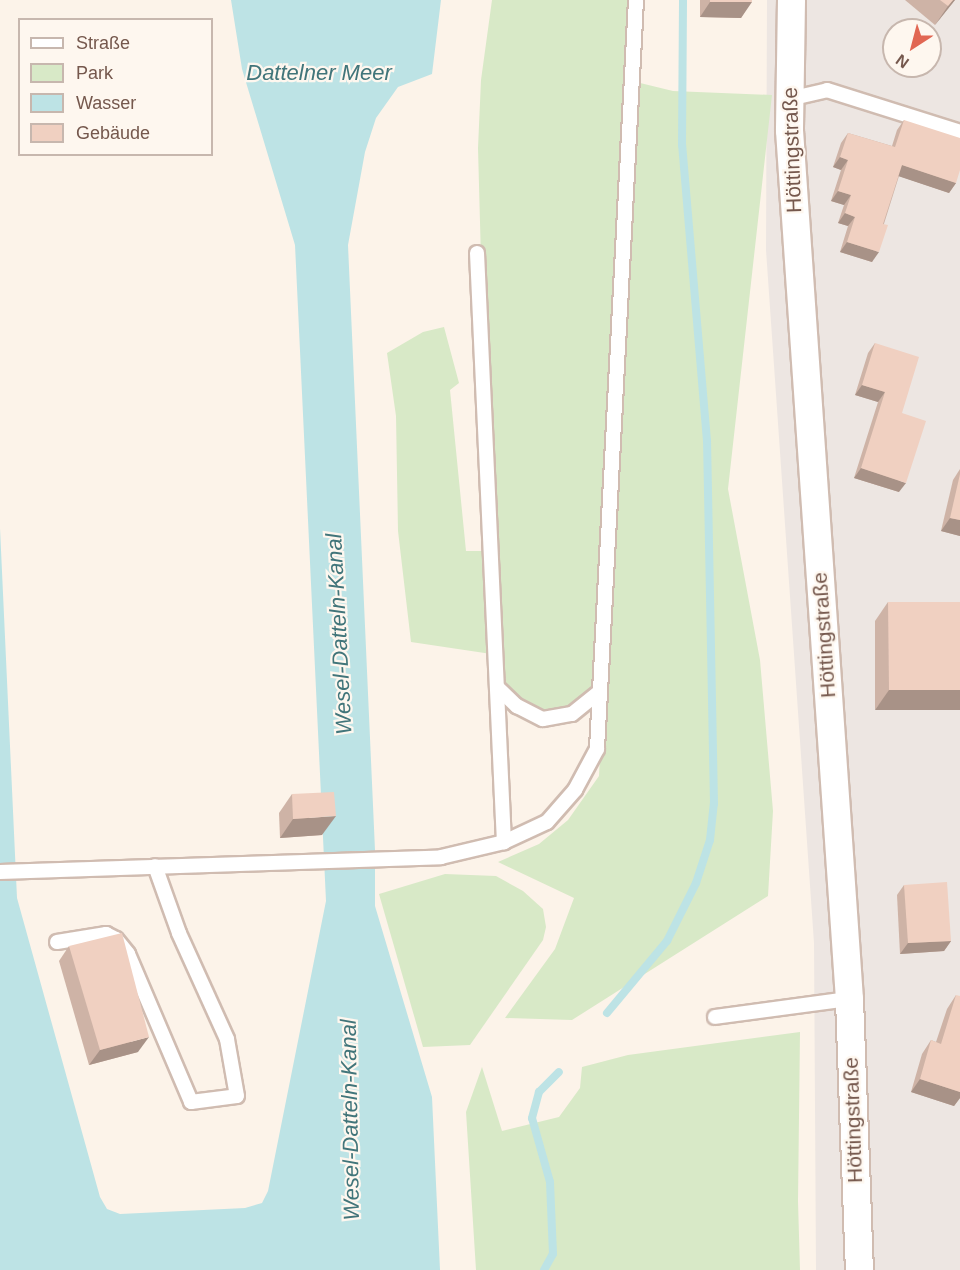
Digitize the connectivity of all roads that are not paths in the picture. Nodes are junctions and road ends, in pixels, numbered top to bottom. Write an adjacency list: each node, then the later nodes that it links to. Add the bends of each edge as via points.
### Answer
1 (636, 0): 7 (lane)
2 (791, 0): 3 (street, Höttingstraße)
3 (789, 99): 4 (lane, via 827,90); 12 (street, Höttingstraße)
4 (960, 132)
5 (477, 253): 6 (lane)
6 (497, 687): 7 (lane, via 517,706 543,719 572,714); 8 (lane)
7 (600, 691): 8 (lane, via 597,749 575,790 546,822)
8 (504, 842): 9 (lane, via 441,857)
9 (155, 866): 10 (lane); 11 (lane, via 179,933 227,1039 237,1096 191,1102 128,954 116,939 106,934)
10 (0, 872)
11 (57, 942)
12 (849, 999): 13 (lane); 14 (street, Höttingstraße)
13 (715, 1017)
14 (859, 1270)

